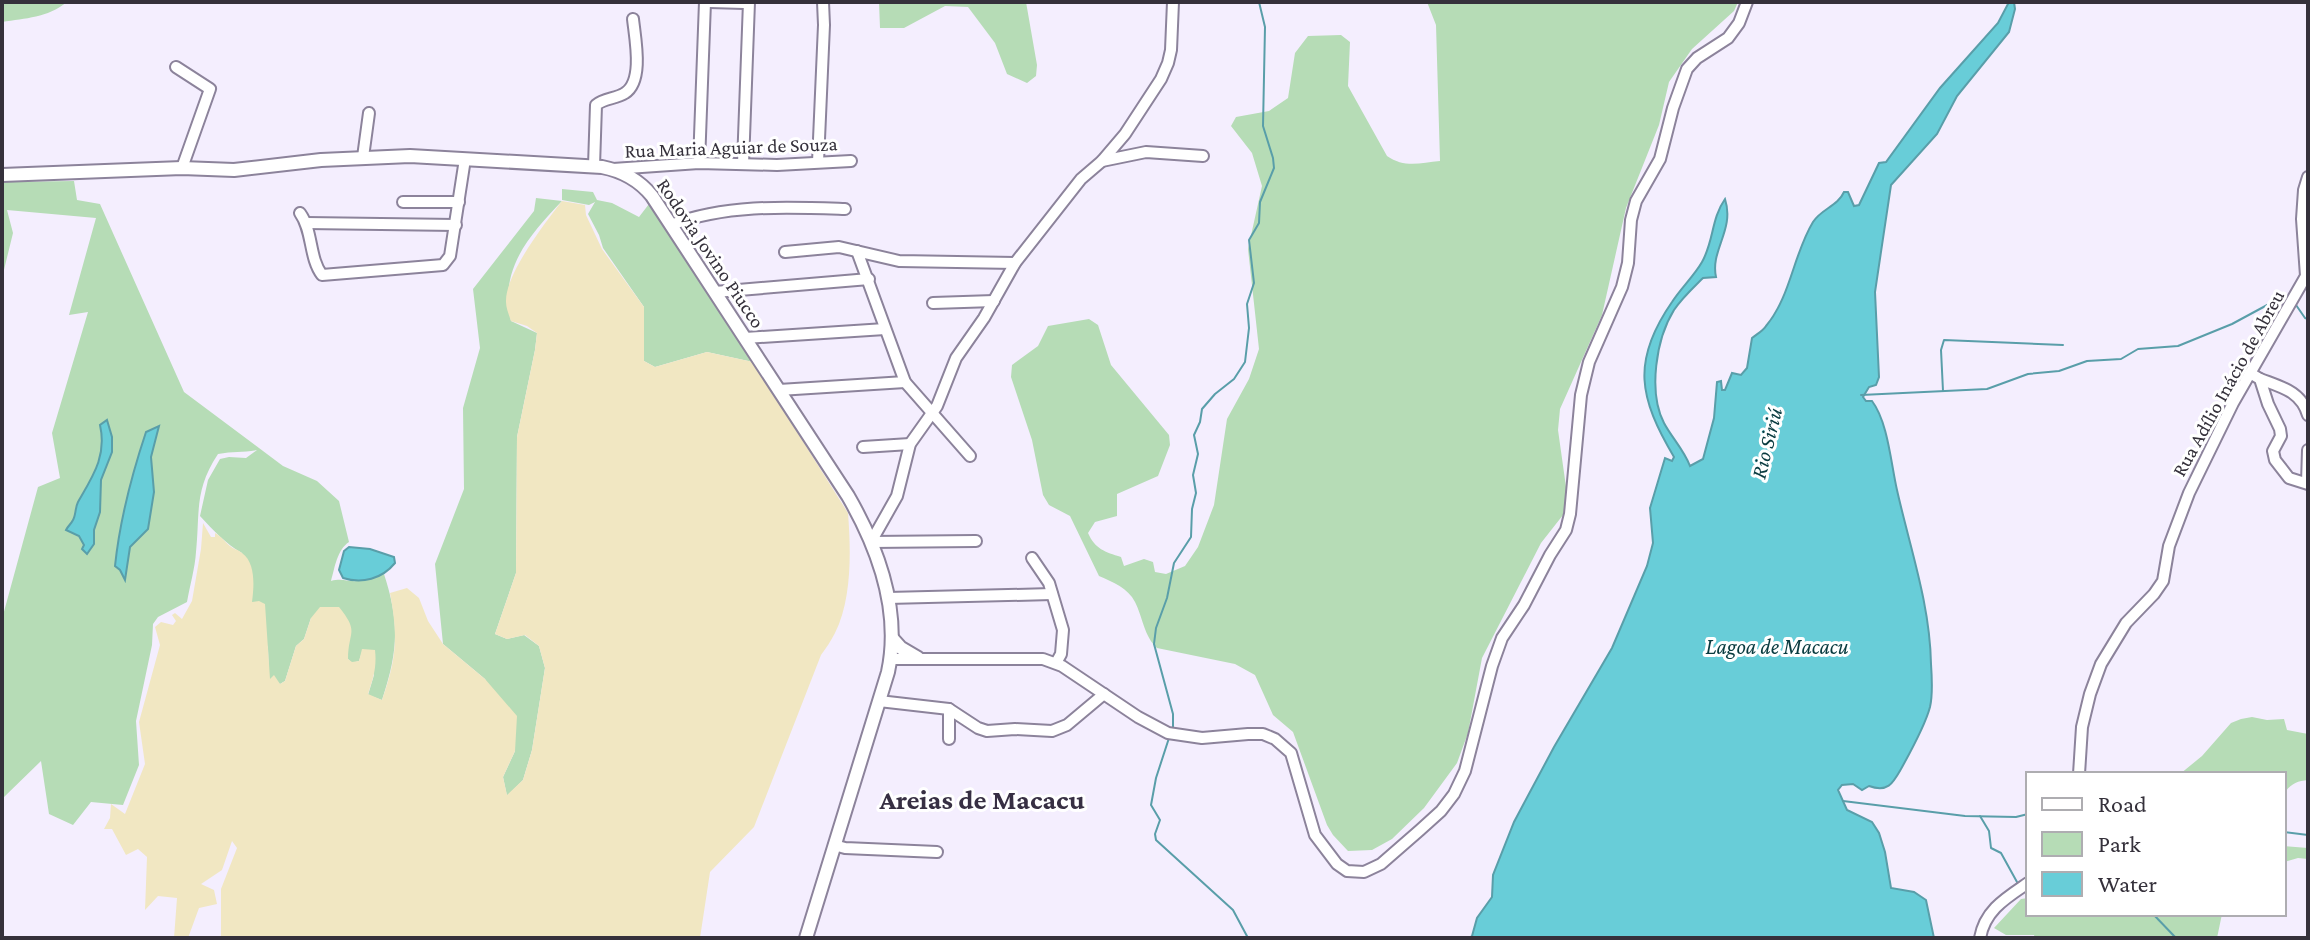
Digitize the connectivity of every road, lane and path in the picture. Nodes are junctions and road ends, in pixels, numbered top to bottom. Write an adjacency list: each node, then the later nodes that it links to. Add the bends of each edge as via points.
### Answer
1 (708, 2): 2 (street); 15 (street)
2 (746, 2): 16 (street)
3 (823, 2): 14 (street)
4 (1173, 2): 13 (street, via 1168,63)
5 (1747, 2): 58 (street, via 1728,38 1687,69 1660,159 1636,201 1622,287 1589,362 1581,395 1566,530 1502,638 1465,771 1441,811 1381,864 1364,872 1347,871 1315,835 1284,744 1263,734 1202,738 1168,733)
6 (633, 19): 17 (street, via 634,80 626,93 596,105)
7 (176, 67): 19 (street, via 210,89)
8 (369, 113): 10 (street)
9 (1203, 156): 13 (street, via 1146,152)
10 (363, 157): 11 (main road, Rodovia Jovino Piucco); 19 (main road, Rodovia Jovino Piucco, via 254,168)
11 (465, 159): 17 (main road, Rodovia Jovino Piucco); 25 (street)
12 (851, 161): 14 (street, Rua Maria Aguiar de Souza)
13 (1102, 161): 32 (street, via 1081,179)
14 (818, 162): 16 (street, Rua Maria Aguiar de Souza)
15 (699, 163): 16 (street, Rua Maria Aguiar de Souza); 18 (street, Rua Maria Aguiar de Souza)
16 (743, 164)
17 (594, 166): 20 (main road, Rodovia Jovino Piucco)
18 (642, 167): 20 (street, Rua Maria Aguiar de Souza); 23 (street)
19 (182, 168): 21 (main road, Rodovia Jovino Piucco)
20 (612, 169): 23 (main road, Rodovia Jovino Piucco)
21 (2, 175)
22 (2308, 177): 27 (street, Rua Adílio Inácio de Abreu)
23 (643, 186): 29 (main road, Rodovia Jovino Piucco)
24 (403, 202): 25 (street)
25 (459, 202): 28 (street)
26 (845, 209): 29 (street, via 759,208)
27 (2305, 220): 39 (street, Rua Adílio Inácio de Abreu, via 2306,276)
28 (456, 225): 28 (street, via 303,218 322,275 438,266 450,256)
29 (671, 225): 34 (main road, Rodovia Jovino Piucco)
30 (857, 251): 31 (street, via 839,247); 32 (street, via 916,263); 33 (street)
31 (785, 252)
32 (1015, 263): 35 (street)
33 (869, 279): 34 (street); 37 (street)
34 (715, 292): 38 (main road, Rodovia Jovino Piucco)
35 (994, 301): 36 (street); 42 (street, via 956,358)
36 (933, 303)
37 (885, 329): 38 (street); 40 (street)
38 (745, 338): 41 (main road, Rodovia Jovino Piucco)
39 (2255, 376): 43 (street, via 2297,395); 48 (street, via 2280,429 2275,460 2289,478); 62 (street, Rua Adílio Inácio de Abreu, via 2233,403 2189,493 2169,546 2163,581 2126,623 2101,664 2082,727)
40 (905, 382): 41 (street); 42 (street)
41 (779, 390): 50 (main road, Rodovia Jovino Piucco, via 839,481)
42 (932, 412): 44 (street); 47 (street)
43 (2308, 412)
44 (910, 444): 45 (street); 50 (street, via 897,496)
45 (863, 447)
46 (2308, 450): 48 (street)
47 (970, 456)
48 (2307, 484)
49 (976, 541): 50 (street)
50 (871, 542): 53 (main road, Rodovia Jovino Piucco)
51 (1032, 558): 52 (street)
52 (1052, 594): 53 (street); 57 (street, via 1063,636)
53 (888, 598): 54 (main road, Rodovia Jovino Piucco)
54 (892, 638): 55 (main road); 56 (main road, Rodovia Jovino Piucco)
55 (918, 658): 56 (street); 57 (street, via 1036,658)
56 (891, 659): 59 (main road, Rodovia Jovino Piucco)
57 (1056, 663): 58 (street)
58 (1104, 694): 60 (street, via 1052,731 987,731)
59 (879, 701): 60 (street); 63 (main road, Rodovia Jovino Piucco)
60 (949, 709): 61 (street)
61 (949, 739)
62 (2079, 772)
63 (834, 845): 64 (street); 66 (main road, Rodovia Jovino Piucco)
64 (937, 852)
65 (2026, 884): 67 (street, via 1992,910)
66 (806, 938)
67 (1980, 938)

